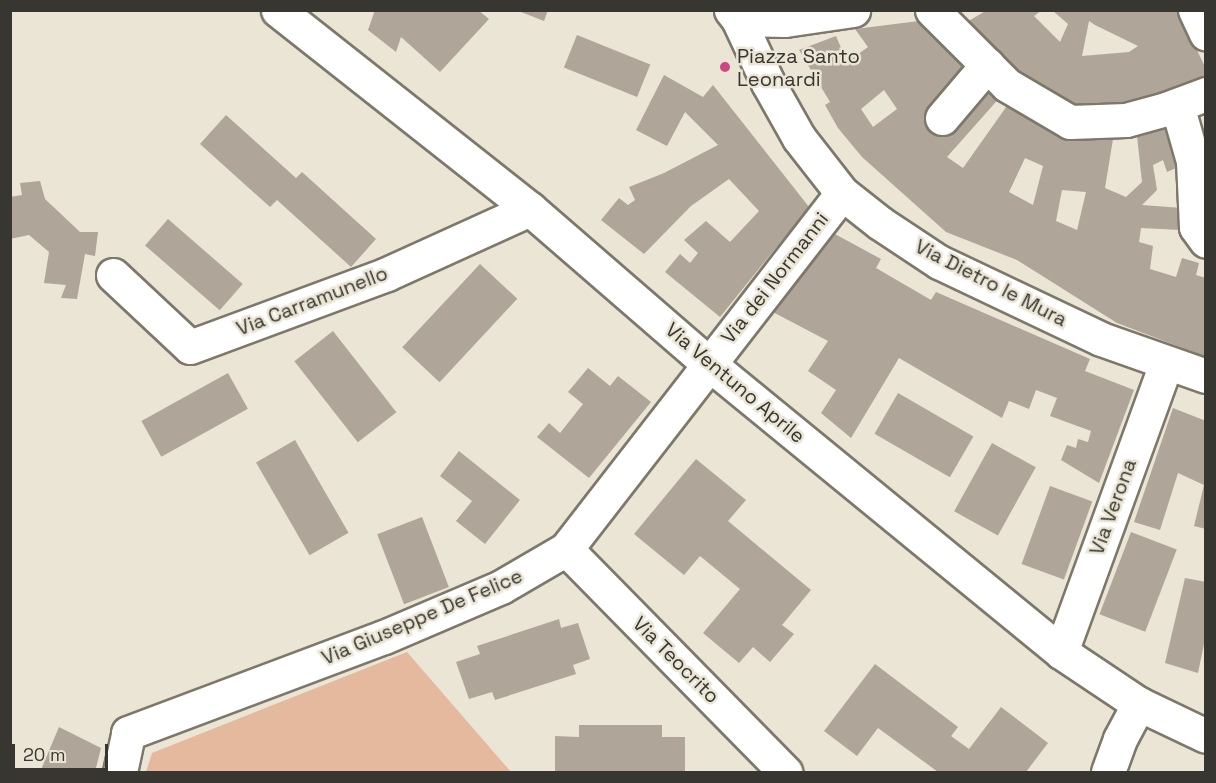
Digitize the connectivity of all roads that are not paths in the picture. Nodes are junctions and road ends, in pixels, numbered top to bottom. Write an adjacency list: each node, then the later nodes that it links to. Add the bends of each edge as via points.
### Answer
1 (278, 10): 11 (street, Via Ventuno Aprile)
2 (853, 10): 5 (street, via 785,20)
3 (932, 10): 7 (street)
4 (1195, 10): 6 (street)
5 (735, 15): 10 (street, Via Dietro le Mura, via 800,138)
6 (1206, 34)
7 (987, 65): 8 (street, via 1007,85 1070,122 1126,120); 9 (street)
8 (1191, 100): 12 (street, via 1196,227)
9 (942, 118)
10 (842, 193): 14 (street, Via dei Normanni); 15 (street, Via Dietro le Mura, via 939,262 1101,339)
11 (530, 209): 13 (street, Via Carramunello, via 387,273 190,347); 14 (street, Via Ventuno Aprile)
12 (1206, 241)
13 (113, 275)
14 (708, 363): 17 (street, Via Giuseppe De Felice); 18 (street, Via Ventuno Aprile)
15 (1166, 363): 16 (street, Via Dietro le Mura); 18 (street, Via Verona)
16 (1206, 376)
17 (566, 549): 21 (street, Via Giuseppe De Felice, via 501,587 394,633 128,733); 22 (street, Via Teocrito)
18 (1061, 651): 19 (street, Via Ventuno Aprile)
19 (1139, 704): 20 (street, Via Ventuno Aprile); 23 (street)
20 (1206, 736)
21 (120, 772)
22 (785, 772)
23 (1107, 772)

